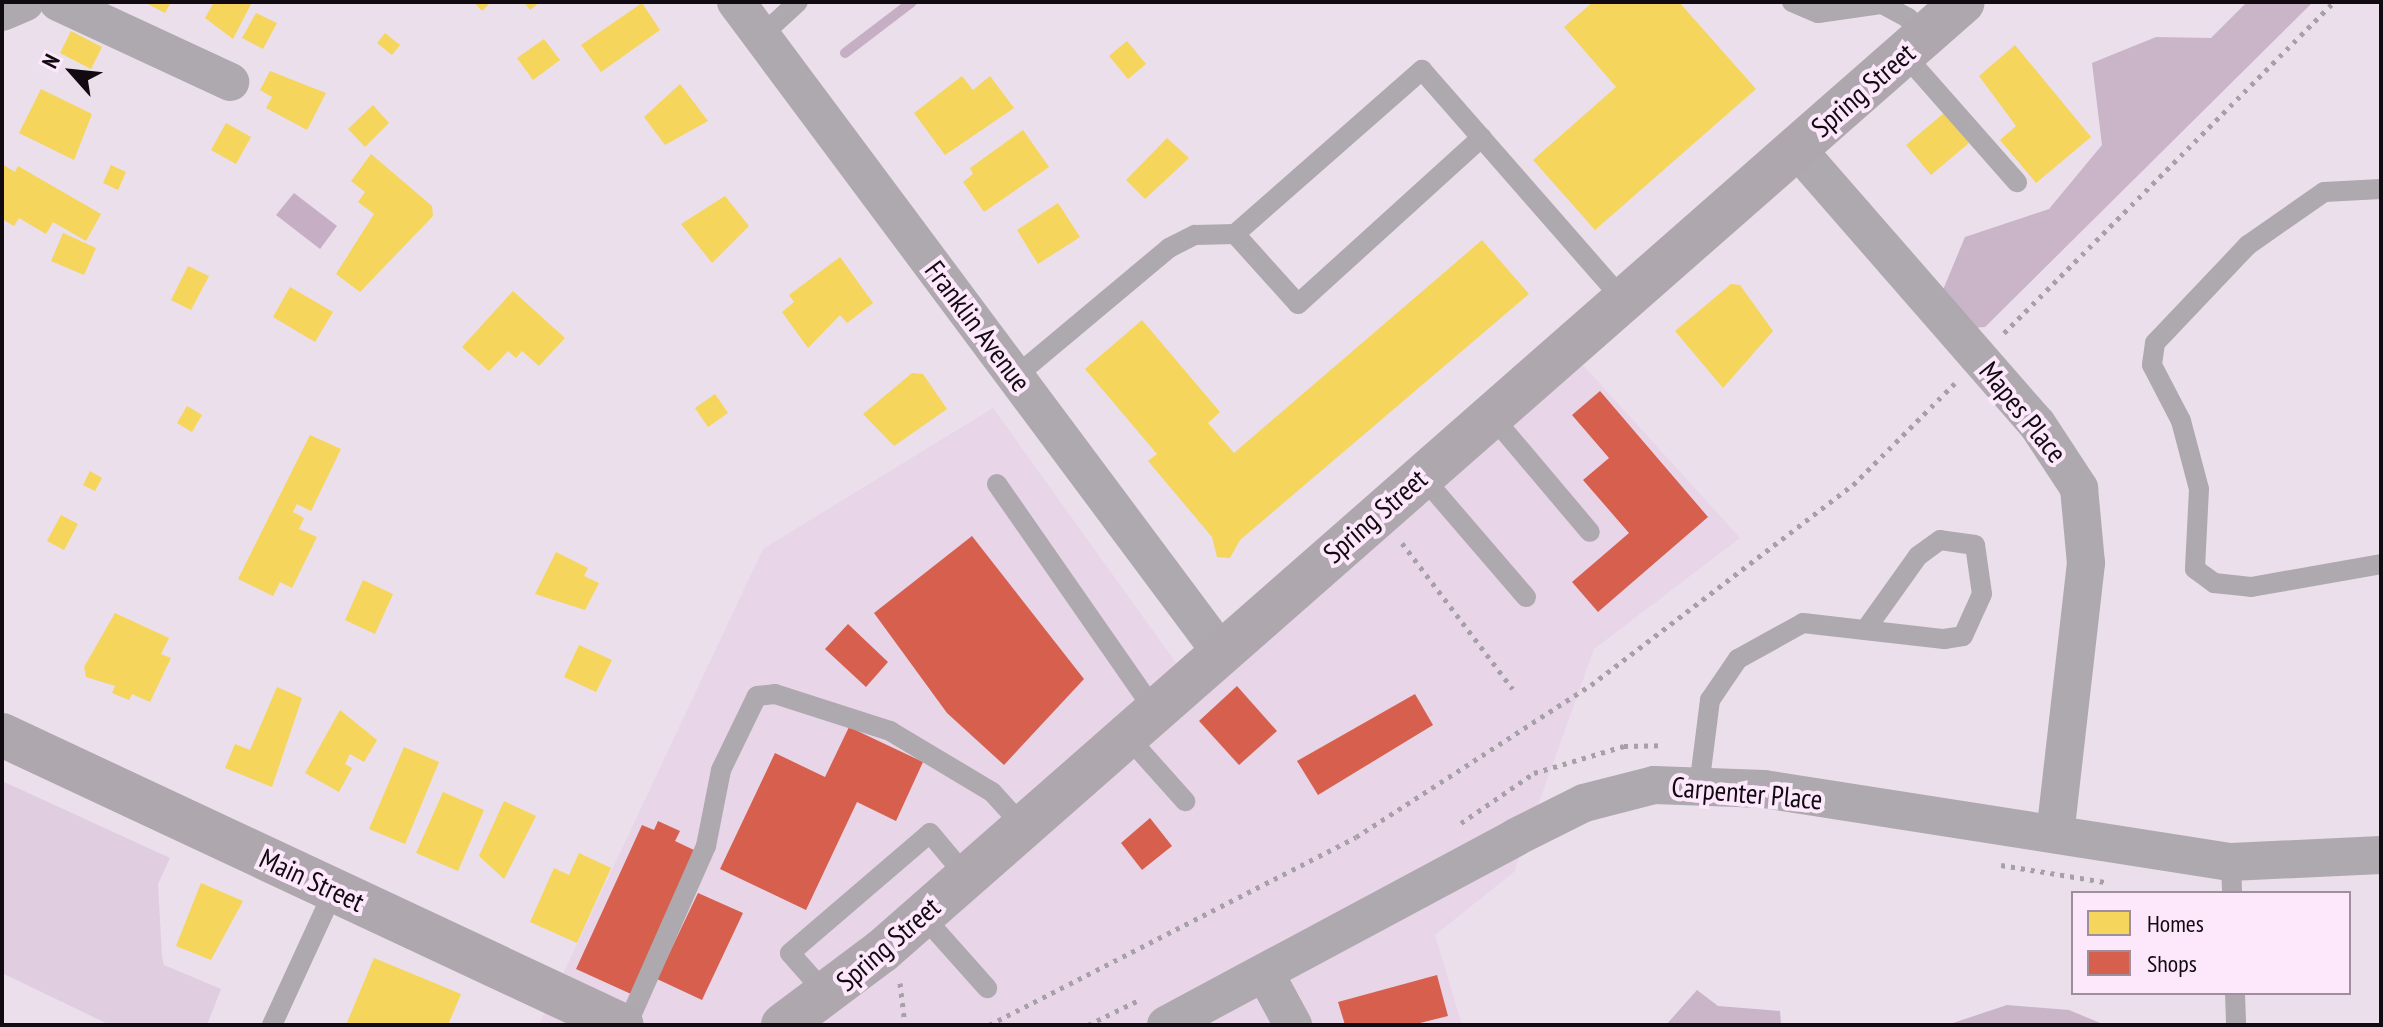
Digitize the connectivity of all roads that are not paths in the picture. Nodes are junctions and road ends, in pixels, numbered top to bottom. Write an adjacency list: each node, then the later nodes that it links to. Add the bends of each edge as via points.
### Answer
1 (25, 2): 8 (street)
2 (58, 2): 11 (street)
3 (736, 2): 9 (street, Franklin Avenue)
4 (798, 2): 9 (lane)
5 (1792, 2): 7 (lane, via 1818,13)
6 (1963, 2): 10 (street, Spring Street)
7 (1866, 3): 10 (lane, via 1898,10)
8 (2, 12)
9 (761, 36): 18 (street, Franklin Avenue)
10 (1912, 46): 13 (street, Spring Street); 14 (lane)
11 (230, 82)
12 (1482, 137): 16 (lane, via 1422,70); 16 (lane, via 1298,304); 17 (lane)
13 (1796, 148): 17 (street, Spring Street); 32 (street, Mapes Place, via 2037,424 2079,488 2086,563)
14 (2017, 182)
15 (2381, 189): 23 (lane, via 2324,192 2248,245 2155,343 2152,365 2181,421 2199,489 2195,569 2214,583 2251,587)
16 (1235, 234): 18 (lane, via 1195,235 1169,248)
17 (1623, 300): 19 (street, Spring Street)
18 (1016, 376): 26 (street, Franklin Avenue)
19 (1491, 415): 20 (street, Spring Street); 22 (lane)
20 (1421, 475): 24 (lane); 26 (street, Spring Street)
21 (997, 484): 27 (lane)
22 (1590, 532)
23 (2381, 564)
24 (1526, 597)
25 (1866, 629): 25 (lane, via 1963,636 1982,594 1975,545 1940,540 1918,556); 29 (lane, via 1784,627 1738,659 1710,700)
26 (1220, 651): 27 (street, Spring Street)
27 (1140, 722): 30 (lane); 31 (street, Spring Street)
28 (2, 735): 36 (street, Main Street)
29 (1699, 787): 32 (street, Carpenter Place, via 1764,789); 38 (street, Carpenter Place, via 1654,785 1584,803)
30 (1185, 801)
31 (1023, 826): 34 (street, Spring Street); 43 (lane, via 992,792 890,731 775,694 757,696 721,770 706,846)
32 (2055, 834): 35 (street, Carpenter Place)
33 (2381, 855): 35 (street, Carpenter Place)
34 (966, 876): 37 (street, Spring Street); 41 (lane, via 930,833 790,953)
35 (2232, 878)
36 (334, 890): 42 (lane); 43 (street, Main Street)
37 (922, 915): 39 (lane); 41 (street, Spring Street)
38 (1267, 977): 45 (street, Carpenter Place); 46 (street)
39 (987, 988)
40 (2235, 995): 47 (lane)
41 (828, 996): 44 (street, Spring Street)
42 (272, 1025)
43 (625, 1025)
44 (783, 1025)
45 (1166, 1025)
46 (1293, 1025)
47 (2236, 1025)

